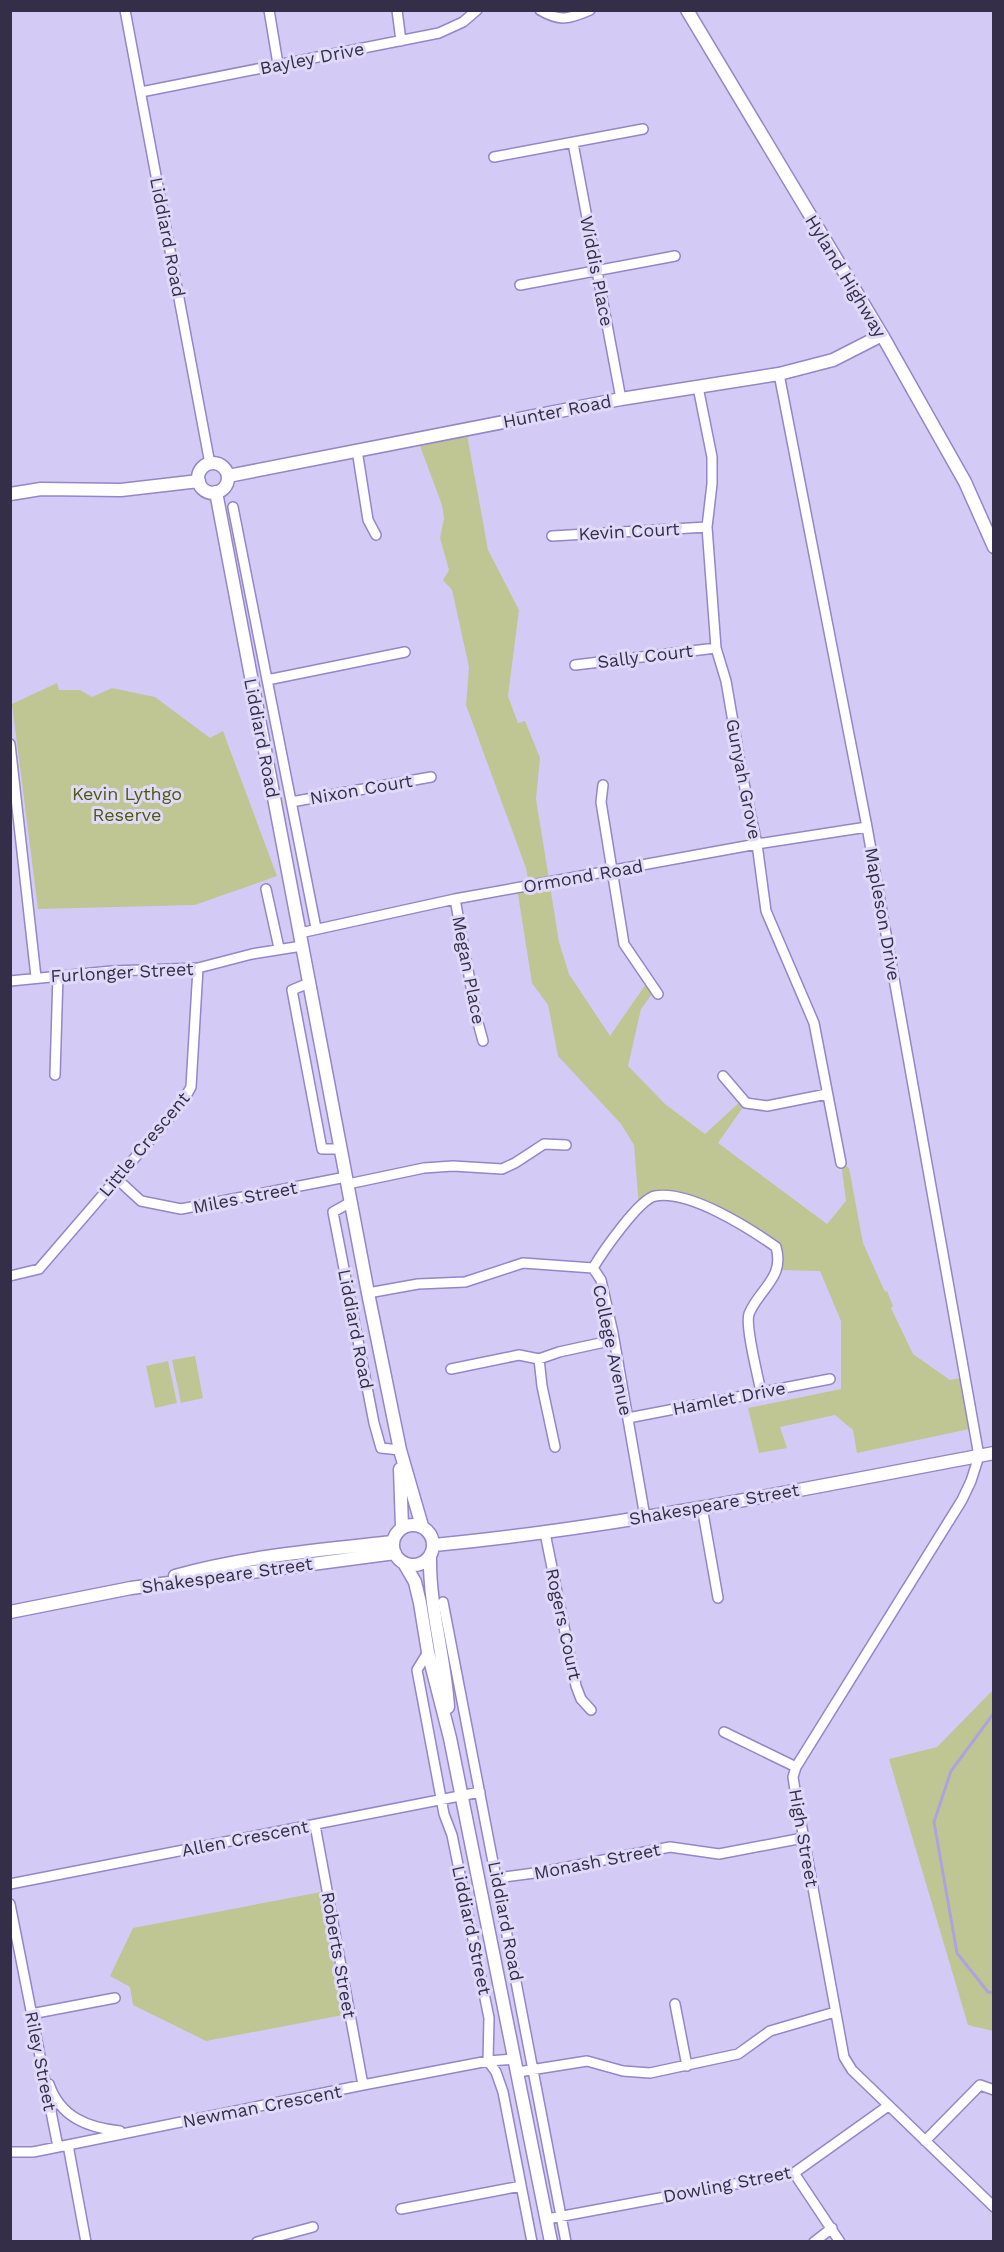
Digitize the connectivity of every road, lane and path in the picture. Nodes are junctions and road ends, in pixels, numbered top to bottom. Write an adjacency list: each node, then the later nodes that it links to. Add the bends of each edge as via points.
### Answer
1 (125, 10): 10 (street, Liddiard Road)
2 (269, 10): 9 (street)
3 (397, 10): 8 (street)
4 (477, 10): 8 (street, Bayley Drive, via 463,22 439,33)
5 (540, 10): 6 (street, via 567,20)
6 (590, 10)
7 (687, 10): 17 (street, Hyland Highway)
8 (401, 41): 9 (street, Bayley Drive)
9 (278, 64): 10 (street, Bayley Drive)
10 (141, 92): 22 (street, Liddiard Road)
11 (643, 129): 12 (street)
12 (573, 143): 13 (street); 15 (street, Widdis Place)
13 (494, 157)
14 (675, 256): 15 (street)
15 (597, 270): 16 (street); 20 (street, Widdis Place)
16 (520, 285)
17 (882, 335): 18 (street, Hunter Road, via 833,360); 31 (street, Hyland Highway, via 965,482)
18 (779, 374): 19 (street, Hunter Road); 40 (street, Mapleson Drive)
19 (698, 387): 20 (street, Hunter Road); 28 (street, Gunyah Grove, via 712,457)
20 (621, 399): 21 (street, Hunter Road)
21 (357, 450): 23 (street, Hunter Road); 29 (street, via 368,520)
22 (210, 464): 23 (street, via 220,465); 24 (street, via 202,468)
23 (228, 476): 25 (street, via 226,485)
24 (199, 481): 25 (street, via 203,489); 26 (street, via 121,490 41,489)
25 (216, 492): 48 (street, Liddiard Road)
26 (10, 494)
27 (233, 507): 35 (street, Liddiard Road)
28 (707, 527): 30 (street, Kevin Court); 32 (street, Gunyah Grove)
29 (376, 535)
30 (552, 536)
31 (993, 547)
32 (716, 648): 34 (street, Sally Court); 42 (street, Gunyah Grove, via 726,681)
33 (405, 652): 35 (street)
34 (575, 665)
35 (267, 680): 39 (street, Liddiard Road)
36 (10, 744): 41 (street)
37 (431, 777): 39 (street, Nixon Court)
38 (603, 785): 44 (street, via 601,802)
39 (291, 802): 47 (street, Liddiard Road)
40 (867, 827): 42 (street, Ormond Road); 79 (street, Mapleson Drive)
41 (21, 843): 43 (street); 53 (street)
42 (757, 844): 44 (street, Ormond Road); 60 (street, Gunyah Grove, via 766,911 814,1023)
43 (10, 845)
44 (611, 871): 46 (street, Ormond Road); 56 (street, via 624,944)
45 (266, 890): 50 (street)
46 (455, 899): 47 (street, Ormond Road); 57 (street, Megan Place)
47 (316, 928): 48 (street, Ormond Road)
48 (300, 933): 49 (street, Liddiard Road)
49 (303, 946): 50 (street, Furlonger Street); 55 (street, Liddiard Road)
50 (279, 948): 51 (street, Furlonger Street)
51 (198, 968): 52 (street, Furlonger Street); 64 (street, Little Crescent, via 191,1087 182,1103)
52 (58, 975): 53 (street, Furlonger Street); 58 (street)
53 (36, 977): 54 (street, Furlonger Street)
54 (10, 981)
55 (309, 983): 62 (street, Liddiard Road); 62 (street, via 292,990 322,1149)
56 (658, 994)
57 (483, 1041)
58 (55, 1075)
59 (723, 1076): 60 (street, via 746,1104 767,1106)
60 (827, 1094): 63 (street, Gunyah Grove)
61 (566, 1145): 65 (street, Miles Street, via 544,1144 502,1169 424,1168)
62 (340, 1149): 65 (street, Liddiard Road)
63 (841, 1163)
64 (116, 1178): 65 (street, Miles Street, via 141,1201 181,1209); 68 (street, Little Crescent, via 39,1269)
65 (347, 1180): 66 (street, Liddiard Road)
66 (351, 1202): 69 (street, Liddiard Road); 77 (street, Liddiard Road, via 333,1212 372,1412 381,1448)
67 (593, 1268): 69 (street, College Avenue, via 523,1263 465,1282 418,1284); 70 (street, College Avenue, via 601,1280); 74 (street, via 618,1232 654,1196 707,1206 776,1247 777,1269 748,1315)
68 (10, 1276)
69 (368, 1293): 77 (street, Liddiard Road)
70 (614, 1340): 71 (street); 75 (street, College Avenue)
71 (539, 1359): 72 (street, via 519,1355); 76 (street)
72 (452, 1368)
73 (830, 1379): 74 (street, Hamlet Drive)
74 (761, 1392): 75 (street, Hamlet Drive)
75 (628, 1418): 81 (street, College Avenue)
76 (555, 1447)
77 (400, 1450): 82 (street, Liddiard Road); 83 (street, Liddiard Road)
78 (993, 1453): 79 (street, Shakespeare Street)
79 (979, 1456): 80 (street, Shakespeare Street); 95 (street, High Street, via 962,1500)
80 (702, 1507): 81 (street, Shakespeare Street); 88 (street)
81 (645, 1517): 84 (street, Shakespeare Street)
82 (422, 1526): 83 (street); 86 (street, via 432,1535)
83 (402, 1527): 85 (street, via 395,1536)
84 (545, 1533): 86 (street, Shakespeare Street); 92 (street, Rogers Court, via 576,1686 580,1699)
85 (394, 1548): 87 (street); 90 (street, Shakespeare Street, via 313,1551 235,1562)
86 (432, 1551): 87 (street, via 417,1564); 94 (street, Liddiard Road, via 430,1586 446,1679)
87 (404, 1563): 91 (street, Liddiard Road, via 415,1582)
88 (718, 1598)
89 (443, 1602): 96 (street, Liddiard Road)
90 (10, 1612)
91 (428, 1652): 94 (street, Liddiard Road); 98 (street, Liddiard Road, via 417,1670)
92 (591, 1710)
93 (724, 1732): 95 (street)
94 (450, 1738): 97 (street, Liddiard Road)
95 (796, 1767): 100 (street, High Street, via 793,1777)
96 (480, 1792): 97 (street, Allen Crescent); 101 (street, Liddiard Road)
97 (462, 1796): 98 (street, Allen Crescent); 109 (street, Liddiard Road)
98 (442, 1800): 99 (street, Allen Crescent); 110 (street, Liddiard Street, via 489,2018)
99 (315, 1825): 102 (street, Allen Crescent); 114 (street, Roberts Street)
100 (803, 1838): 101 (street, Monash Street, via 719,1854 670,1847); 106 (street, High Street)
101 (497, 1878): 112 (street, Liddiard Road)
102 (10, 1884)
103 (10, 1904): 107 (street, Riley Street)
104 (115, 1998): 107 (street)
105 (675, 2004): 111 (street)
106 (835, 2012): 111 (street, via 770,2031 738,2054); 116 (street, High Street, via 844,2057)
107 (31, 2014): 108 (street, Riley Street)
108 (38, 2050): 117 (street, via 52,2092 62,2108 87,2125); 120 (street, Riley Street)
109 (515, 2059): 110 (street, Newman Crescent); 113 (street, Liddiard Road)
110 (488, 2061): 114 (street, Newman Crescent); 123 (street, via 503,2092)
111 (687, 2066): 112 (street, via 637,2073 587,2061)
112 (534, 2071): 113 (street); 126 (street, Liddiard Road)
113 (518, 2072): 127 (street, Liddiard Road)
114 (363, 2085): 117 (street, Newman Crescent)
115 (993, 2090): 118 (street, via 980,2085)
116 (888, 2106): 118 (street, High Street); 122 (street, Dowling Street)
117 (129, 2132): 119 (street, Newman Crescent)
118 (925, 2141): 124 (street, High Street)
119 (68, 2145): 120 (street, Newman Crescent); 130 (street)
120 (58, 2147): 121 (street, Newman Crescent)
121 (10, 2152)
122 (794, 2173): 126 (street, Dowling Street); 129 (street)
123 (521, 2186): 125 (street); 132 (street)
124 (993, 2207)
125 (401, 2209)
126 (561, 2217): 127 (street, Dowling Street); 134 (street, Liddiard Road)
127 (547, 2219): 133 (street, Liddiard Road)
128 (313, 2227): 131 (street)
129 (832, 2228): 135 (street); 136 (street)
130 (86, 2241)
131 (257, 2241)
132 (532, 2241)
133 (551, 2241)
134 (566, 2241)
135 (814, 2241)
136 (840, 2241)

